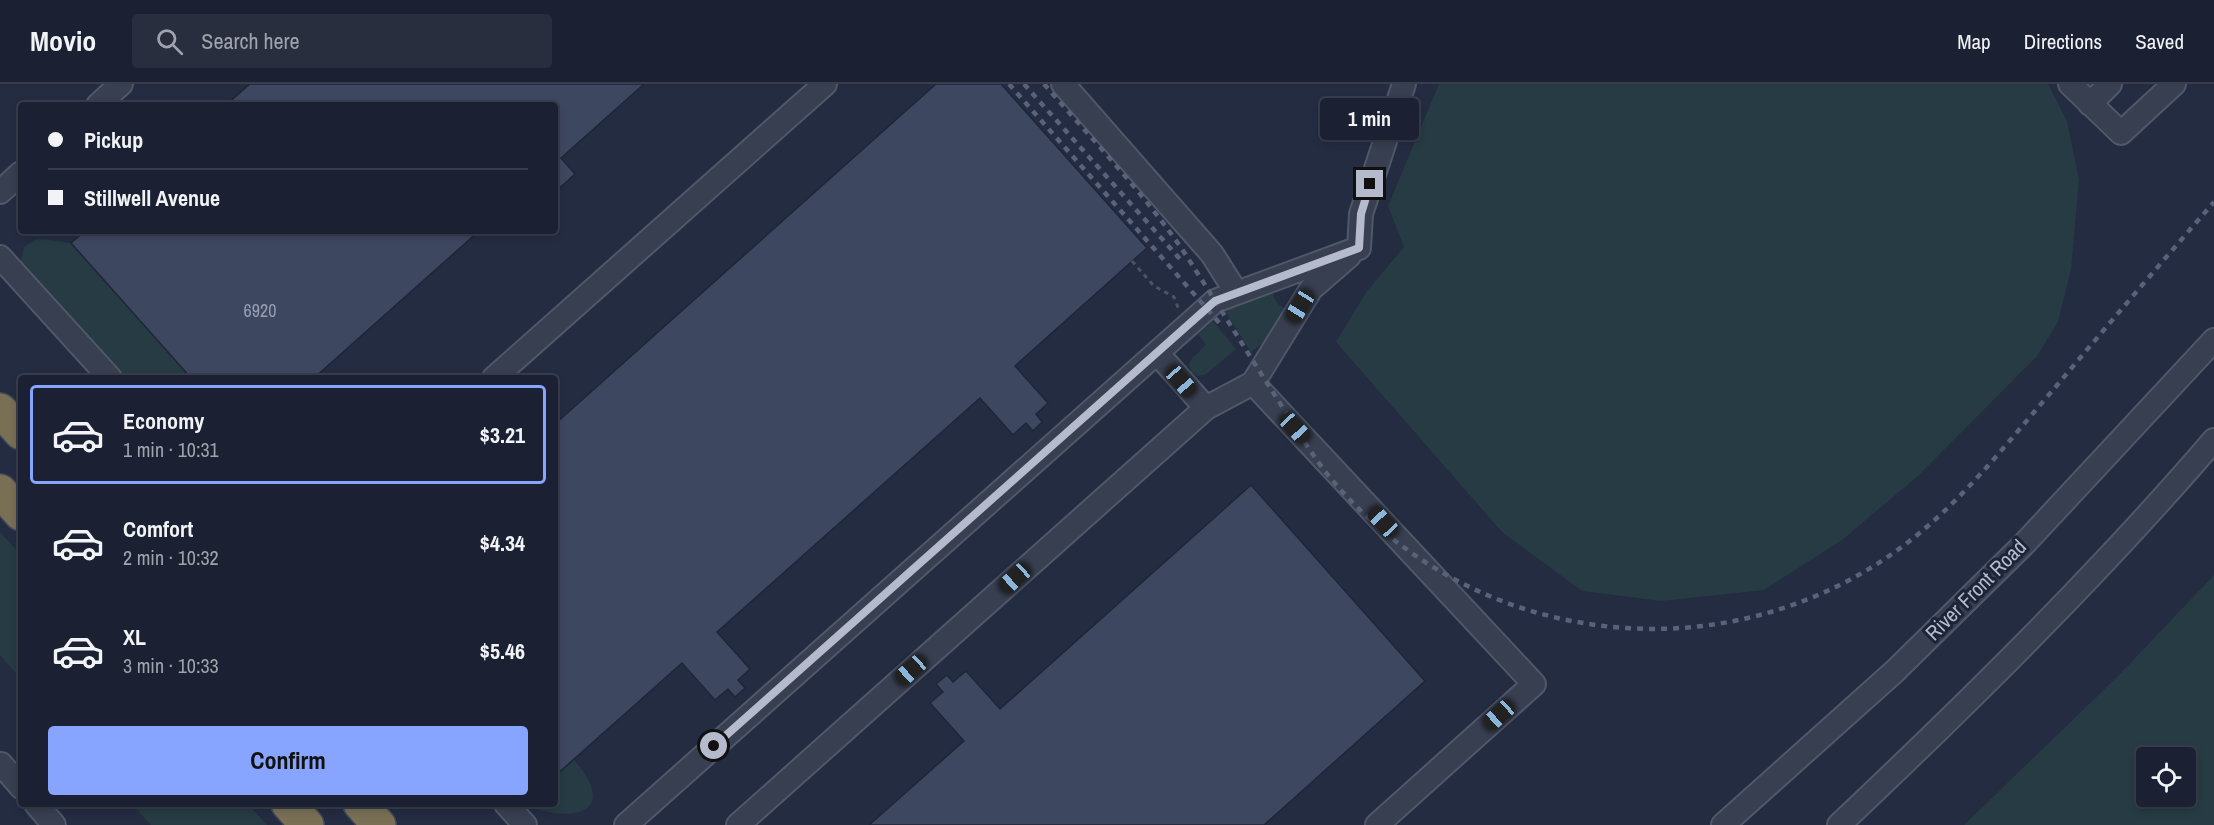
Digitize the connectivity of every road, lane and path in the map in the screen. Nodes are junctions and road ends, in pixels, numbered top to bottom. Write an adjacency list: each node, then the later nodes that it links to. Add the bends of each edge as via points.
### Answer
1 (121, 84): 8 (street)
2 (825, 84): 20 (street)
3 (1063, 84): 15 (street, via 1212,254)
4 (1404, 84): 12 (street, via 1361,214)
5 (2070, 84): 9 (street)
6 (2110, 84): 9 (street)
7 (2174, 84): 9 (street, via 2121,133)
8 (101, 102)
9 (2090, 104)
10 (18, 176): 11 (street)
11 (0, 192)
12 (1359, 248): 15 (street); 21 (street, via 1311,289)
13 (0, 257): 19 (street)
14 (1132, 261): 16 (path, via 1154,286 1174,297)
15 (1236, 292): 16 (street, via 1215,301)
16 (1190, 323): 18 (street)
17 (2214, 340): 41 (street, River Front Road, via 2025,543 1895,671)
18 (1156, 353): 22 (street); 38 (street)
19 (107, 375)
20 (497, 375)
21 (1253, 383): 22 (street); 40 (street, via 1534,684)
22 (1206, 408): 39 (street)
23 (0, 410): 24 (highway)
24 (18, 430)
25 (2214, 440): 42 (street, via 2156,508 1948,723)
26 (0, 491): 27 (highway)
27 (18, 511)
28 (0, 764): 29 (street)
29 (18, 784)
30 (39, 807): 34 (street)
31 (291, 807): 35 (highway)
32 (363, 807): 36 (highway)
33 (509, 807): 37 (street)
34 (54, 825)
35 (307, 825)
36 (379, 825)
37 (525, 825)
38 (626, 825)
39 (738, 825)
40 (1377, 825)
41 (1723, 825)
42 (1839, 825)

